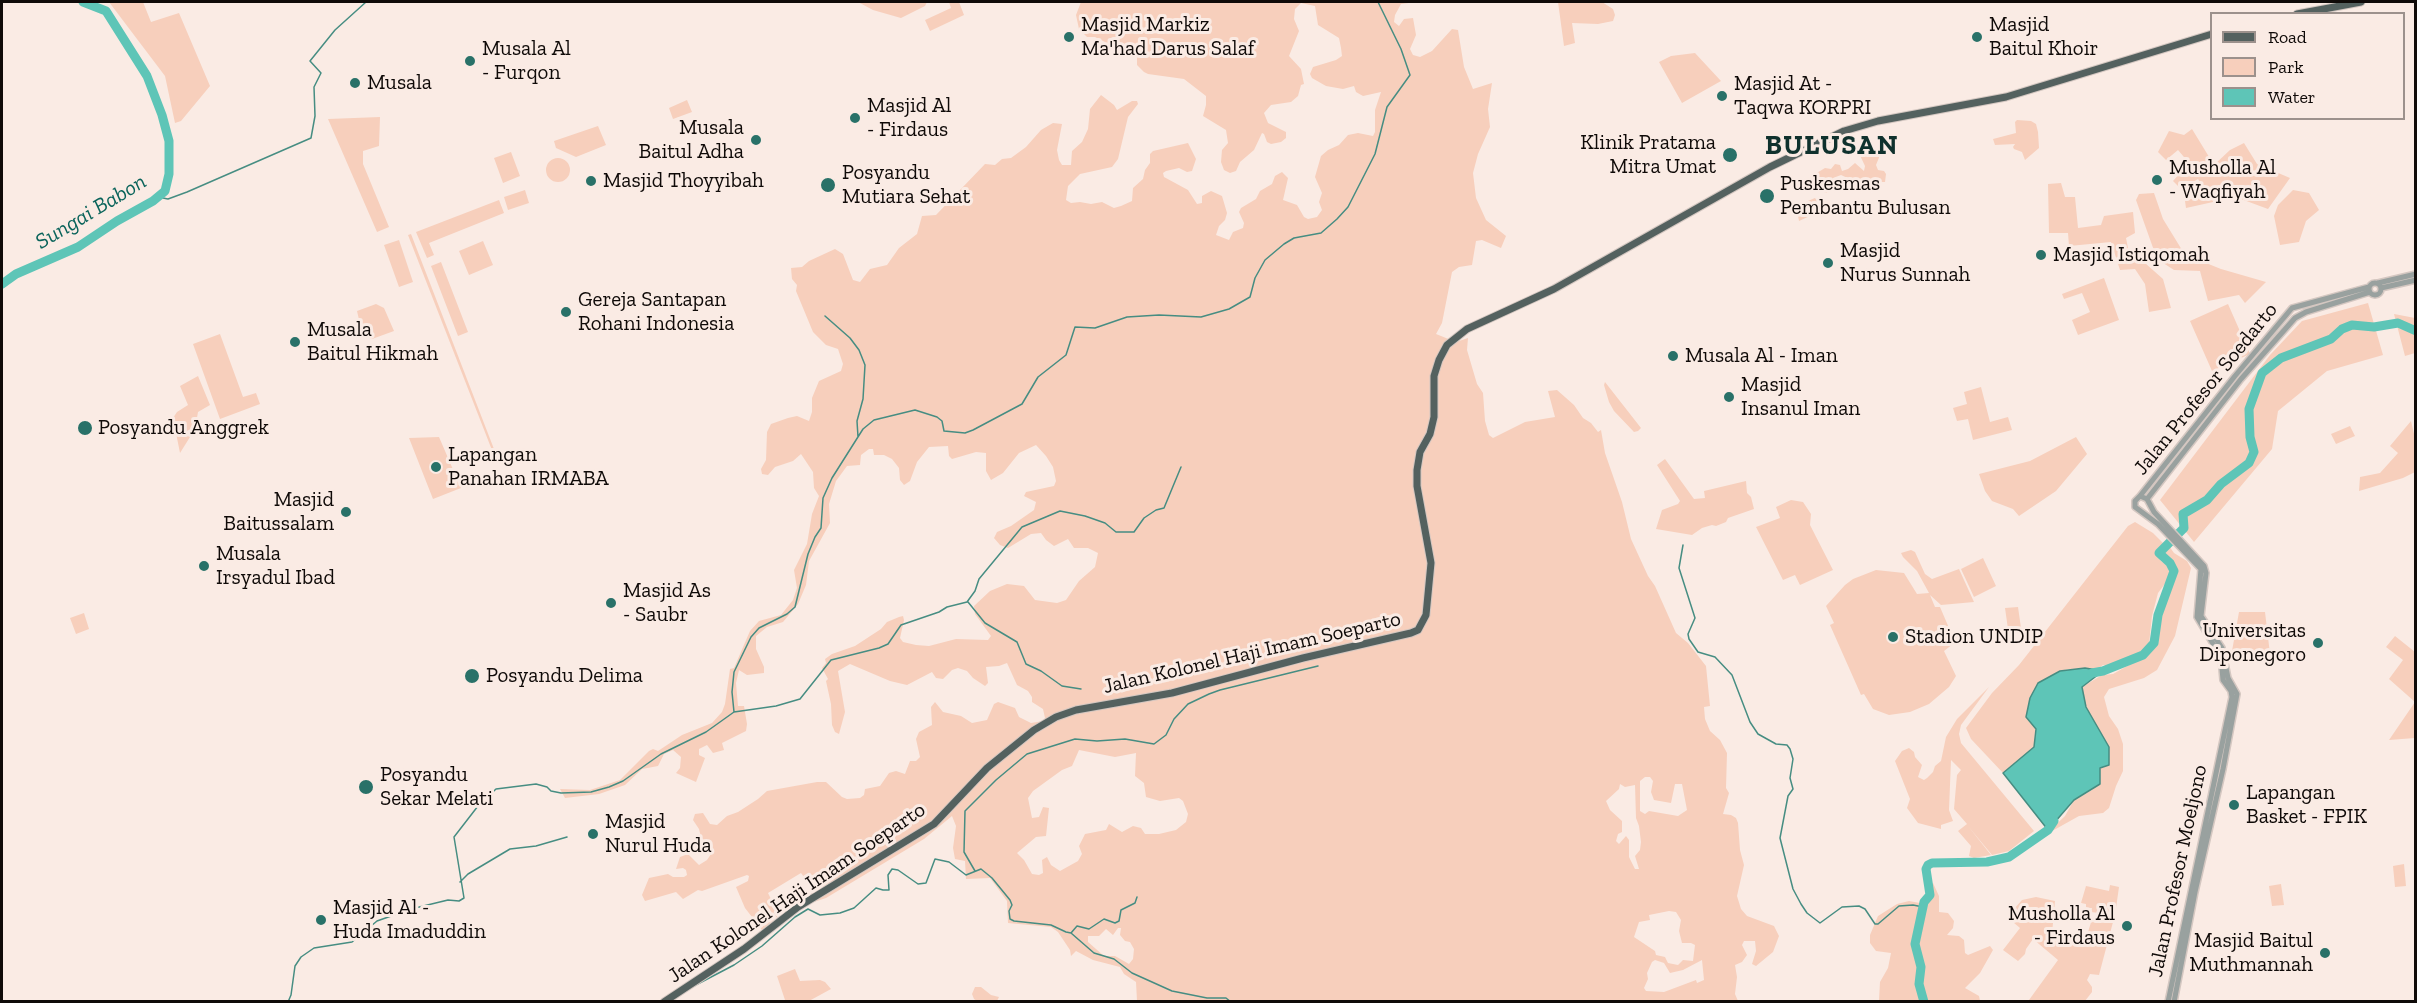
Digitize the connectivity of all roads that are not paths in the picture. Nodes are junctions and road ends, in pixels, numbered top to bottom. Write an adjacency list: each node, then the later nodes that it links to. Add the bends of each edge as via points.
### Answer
1 (2361, 2): 2 (main road)
2 (2308, 12)
3 (2210, 34): 15 (main road, Jalan Kolonel Haji Imam Soeparto, via 1974,105 1878,121 1844,131 1775,164 1554,289 1467,329 1447,345 1438,360 1434,417 1417,470 1431,563 1427,610 1418,630 1172,693 1056,717 987,768 934,824 798,907 744,950)
4 (2415, 274): 6 (street, Jalan Profesor Soedarto)
5 (2415, 280): 6 (street, Jalan Profesor Soedarto)
6 (2379, 286): 7 (street, Jalan Profesor Soedarto, via 2373,283); 7 (street, Jalan Profesor Soedarto, via 2376,295)
7 (2370, 289): 8 (street, Jalan Profesor Soedarto); 9 (street, Jalan Profesor Soedarto)
8 (2300, 304): 9 (street); 10 (street, Jalan Profesor Soedarto, via 2284,316)
9 (2302, 313): 11 (street, Jalan Profesor Soedarto, via 2262,353)
10 (2140, 496): 11 (street); 12 (street, via 2134,504)
11 (2147, 501): 12 (street, via 2146,508); 13 (street)
12 (2141, 510): 13 (street)
13 (2159, 521): 14 (street, via 2200,564 2197,617)
14 (2223, 657): 16 (street, Jalan Profesor Moeljono, via 2223,681 2232,697); 17 (street, via 2237,694)
15 (664, 1002)
16 (2169, 1002)
17 (2174, 1002)

